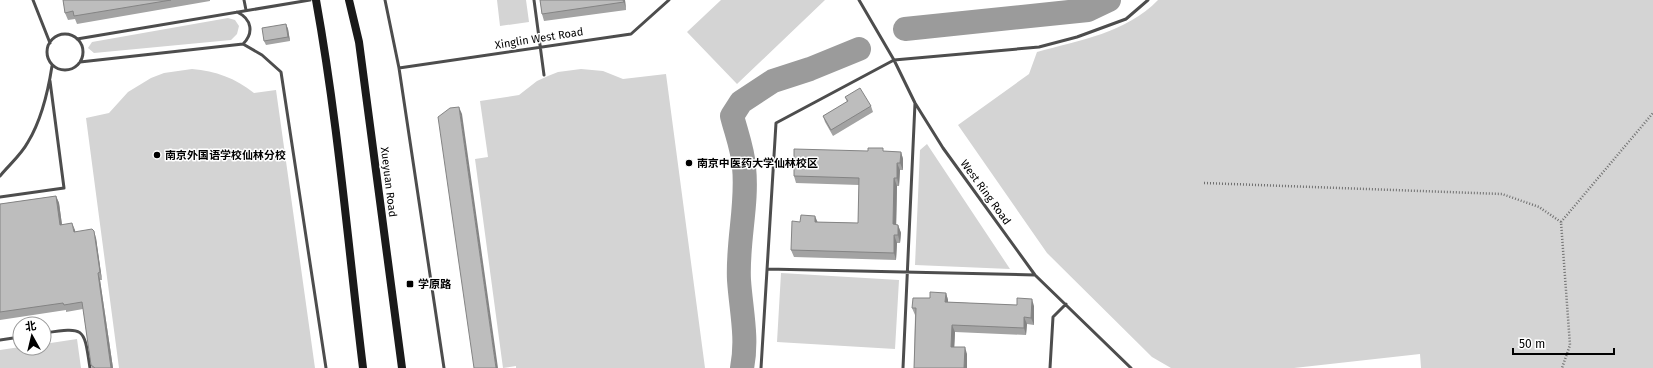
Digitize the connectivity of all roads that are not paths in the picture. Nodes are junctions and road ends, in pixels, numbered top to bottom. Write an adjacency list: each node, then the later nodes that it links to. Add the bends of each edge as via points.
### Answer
1 (33, 0): 14 (lane)
2 (244, 0): 11 (lane)
3 (310, 0): 11 (lane)
4 (316, 0): 35 (street, via 342,178)
5 (348, 0): 36 (street, Xueyuan Road, via 359,42)
6 (385, 0): 20 (lane)
7 (534, 0): 16 (lane)
8 (669, 0): 16 (lane, Xinglin West Road, via 631,34)
9 (859, 0): 17 (lane, West Ring Road)
10 (1148, 0): 17 (lane, via 1126,19 1039,47)
11 (246, 10): 12 (lane)
12 (236, 12): 13 (lane); 15 (lane, via 246,18 250,28 250,34)
13 (77, 39): 14 (lane, via 59,35); 18 (lane, via 82,50)
14 (50, 43): 19 (lane, via 47,55)
15 (243, 44): 18 (lane); 34 (lane, via 262,55 281,72)
16 (541, 47): 20 (lane, Xinglin West Road); 21 (lane)
17 (894, 60): 23 (lane, West Ring Road); 26 (lane, via 776,123)
18 (80, 62): 19 (lane, via 76,67 64,70)
19 (52, 66): 22 (lane)
20 (399, 68): 37 (lane)
21 (544, 75)
22 (50, 81): 24 (lane, via 37,124 27,144); 25 (lane, via 64,188)
23 (915, 103): 27 (lane); 28 (lane, West Ring Road, via 943,148)
24 (0, 176)
25 (0, 197)
26 (767, 269): 27 (lane); 38 (lane)
27 (906, 272): 28 (lane); 39 (lane)
28 (1035, 276): 29 (lane, West Ring Road)
29 (1066, 304): 40 (lane, via 1053,317); 41 (lane, West Ring Road)
30 (52, 332): 33 (lane, via 72,329 80,332 86,339)
31 (12, 338): 32 (lane)
32 (0, 340)
33 (90, 368)
34 (326, 368)
35 (363, 368)
36 (402, 368)
37 (444, 368)
38 (761, 368)
39 (903, 368)
40 (1050, 368)
41 (1131, 368)

